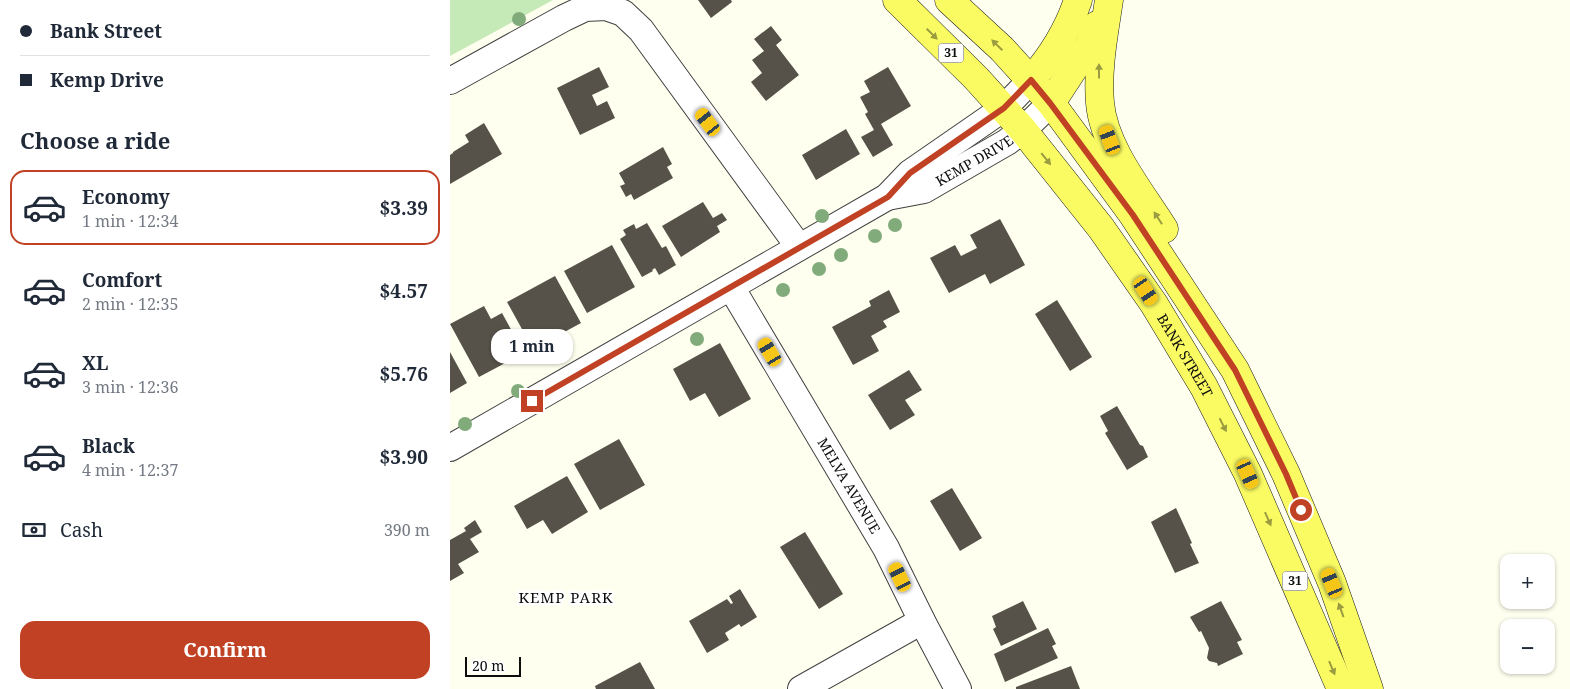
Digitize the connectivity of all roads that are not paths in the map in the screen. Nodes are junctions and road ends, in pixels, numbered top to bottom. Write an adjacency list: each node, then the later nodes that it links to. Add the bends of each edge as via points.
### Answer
1 (897, 0): 8 (main road, BANK STREET / 31, one-way to 8)
2 (949, 0): 5 (main road, 31, one-way to 2)
3 (1078, 0): 5 (main road, via 1065,34)
4 (1108, 0): 7 (main road, via 1089,45); 13 (main road, one-way to 4, via 1229,342 1204,291 1115,152 1105,126 1100,104 1099,63)
5 (1031, 80): 7 (main road, 31); 8 (street, KEMP DRIVE)
6 (450, 82): 11 (street, via 585,8 606,7 623,13 642,30)
7 (1050, 103): 9 (street, KEMP DRIVE); 13 (main road, 31, via 1133,215)
8 (1004, 108): 9 (main road, BANK STREET / 31); 10 (street, KEMP DRIVE, via 910,173)
9 (1023, 130): 10 (street, KEMP DRIVE, via 924,190); 18 (main road, BANK STREET / 31, one-way to 18, via 1129,266 1204,387 1248,474)
10 (888, 197): 11 (street, KEMP DRIVE)
11 (799, 248): 12 (street, KEMP DRIVE)
12 (730, 287): 14 (street, KEMP DRIVE); 15 (street, MELVA AVENUE, via 886,548)
13 (1235, 370): 19 (main road, 31, one-way to 13, via 1328,574 1286,474)
14 (450, 448)
15 (922, 621): 16 (street); 17 (street, MELVA AVENUE)
16 (801, 689)
17 (958, 689)
18 (1341, 689)
19 (1369, 689)

